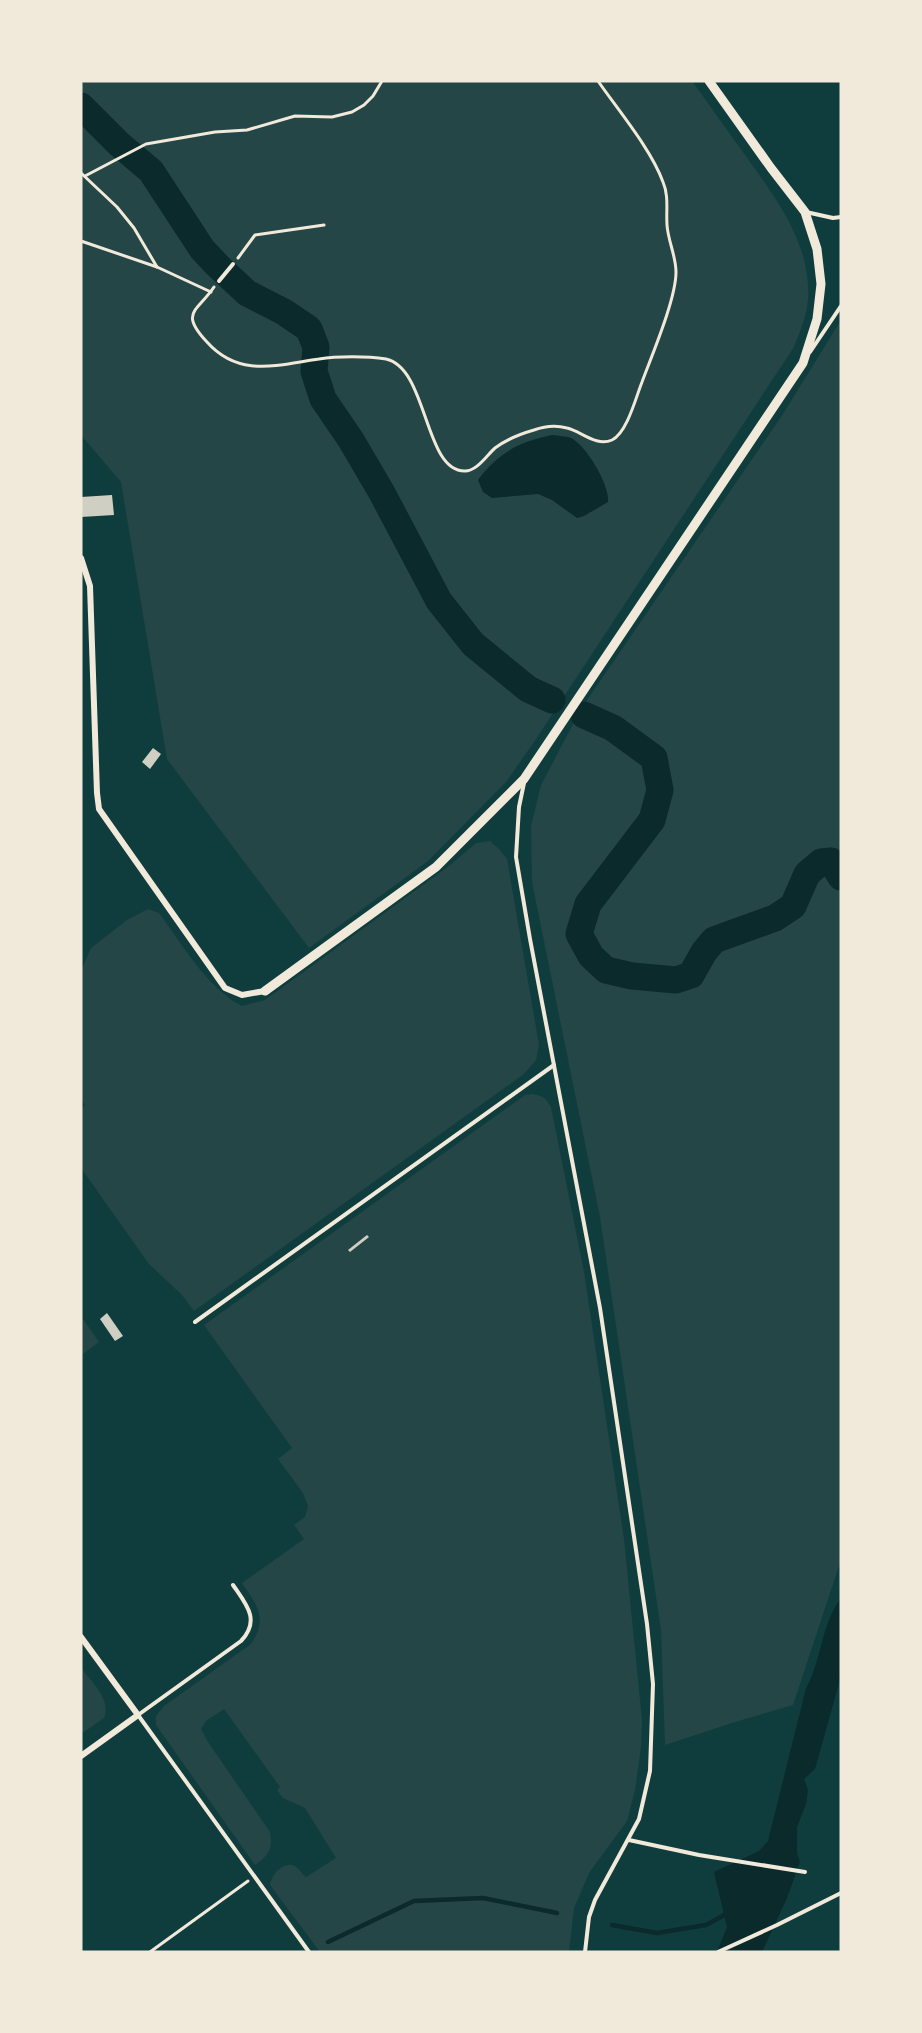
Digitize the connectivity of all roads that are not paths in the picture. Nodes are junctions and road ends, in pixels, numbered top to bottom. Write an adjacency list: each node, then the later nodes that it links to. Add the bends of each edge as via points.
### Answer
1 (710, 81): 2 (street)
2 (805, 212): 3 (lane); 7 (street, via 817,249 821,284 817,319)
3 (841, 218)
4 (233, 264): 5 (lane)
5 (219, 281)
6 (841, 306): 7 (lane)
7 (803, 363): 9 (street)
8 (81, 558): 10 (street, via 90,586 99,809 225,988 242,995)
9 (524, 779): 10 (street, via 436,867); 11 (lane, via 516,857)
10 (265, 991)
11 (554, 1065): 12 (lane); 17 (lane, via 600,1308 653,1684 650,1771 639,1819)
12 (195, 1322)
13 (233, 1585): 15 (lane, via 249,1611 247,1635)
14 (81, 1637): 15 (street)
15 (138, 1715): 16 (street); 20 (lane)
16 (81, 1756)
17 (628, 1840): 18 (lane); 21 (lane, via 595,1900)
18 (805, 1872)
19 (841, 1893): 22 (lane)
20 (309, 1952)
21 (585, 1952)
22 (718, 1952)

